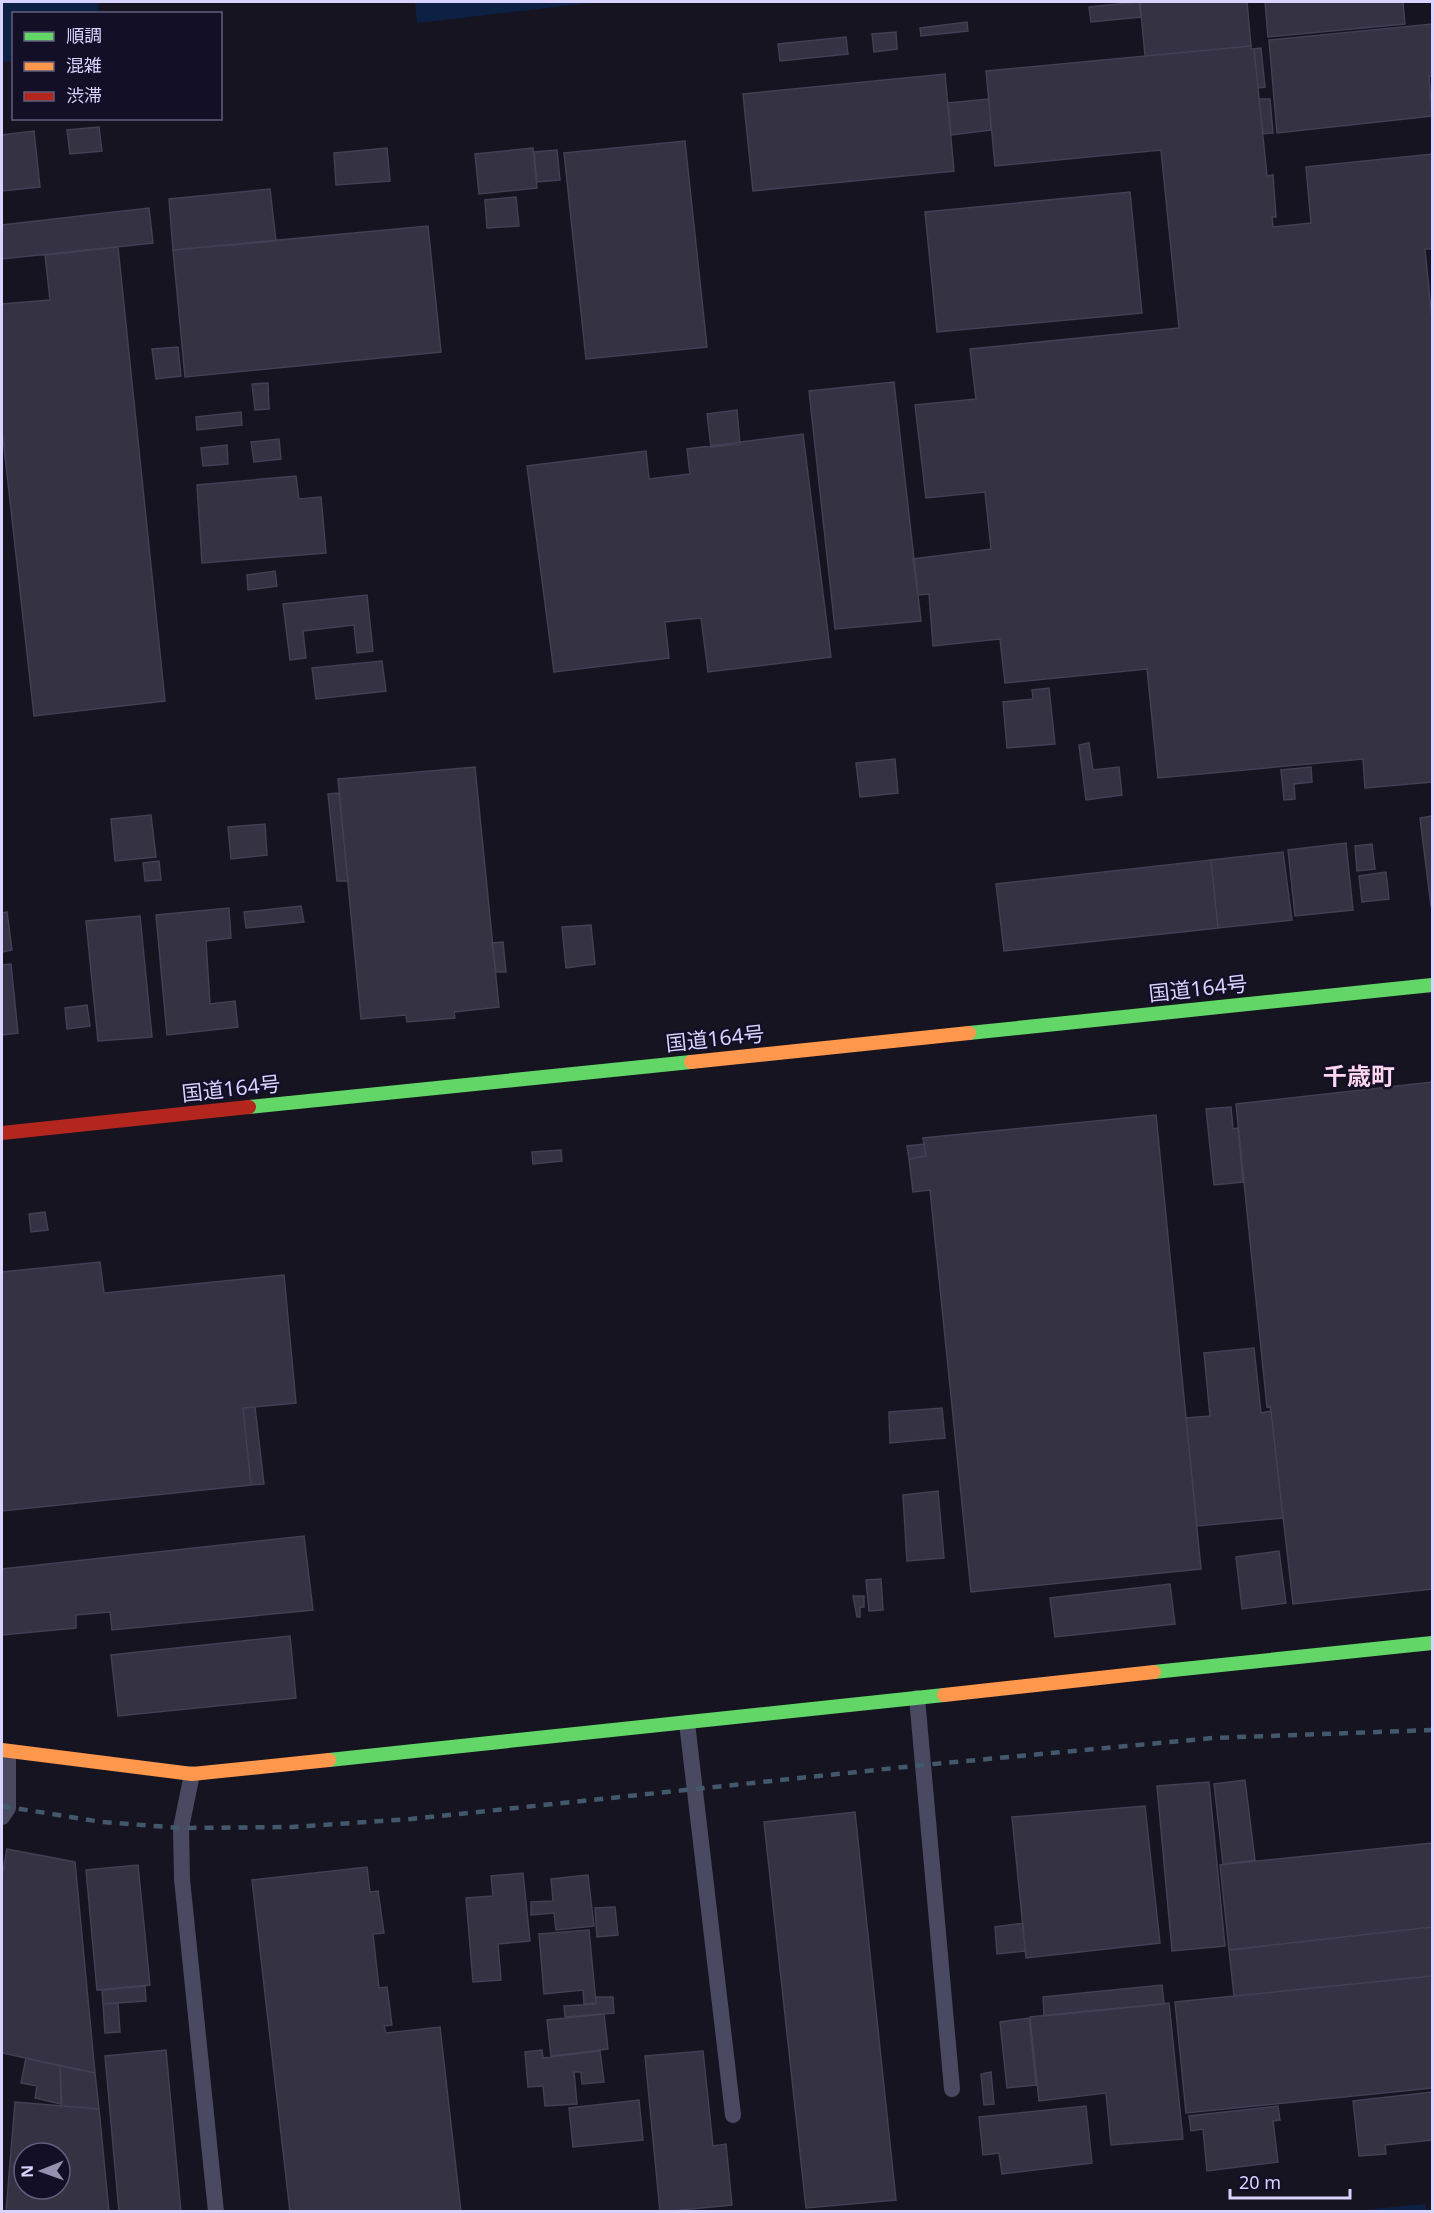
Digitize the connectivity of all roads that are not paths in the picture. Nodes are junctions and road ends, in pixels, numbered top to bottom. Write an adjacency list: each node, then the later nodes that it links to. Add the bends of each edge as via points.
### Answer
1 (1432, 985): 2 (main road, 国道164号)
2 (2, 1133)
3 (1432, 1643): 4 (main road)
4 (917, 1698): 5 (main road); 9 (lane)
5 (687, 1723): 7 (main road); 10 (lane)
6 (5, 1751): 7 (main road); 8 (lane, via 8,1808)
7 (192, 1774): 11 (lane, via 182,1828 182,1879)
8 (2, 1817)
9 (951, 2089)
10 (734, 2115)
11 (216, 2211)

